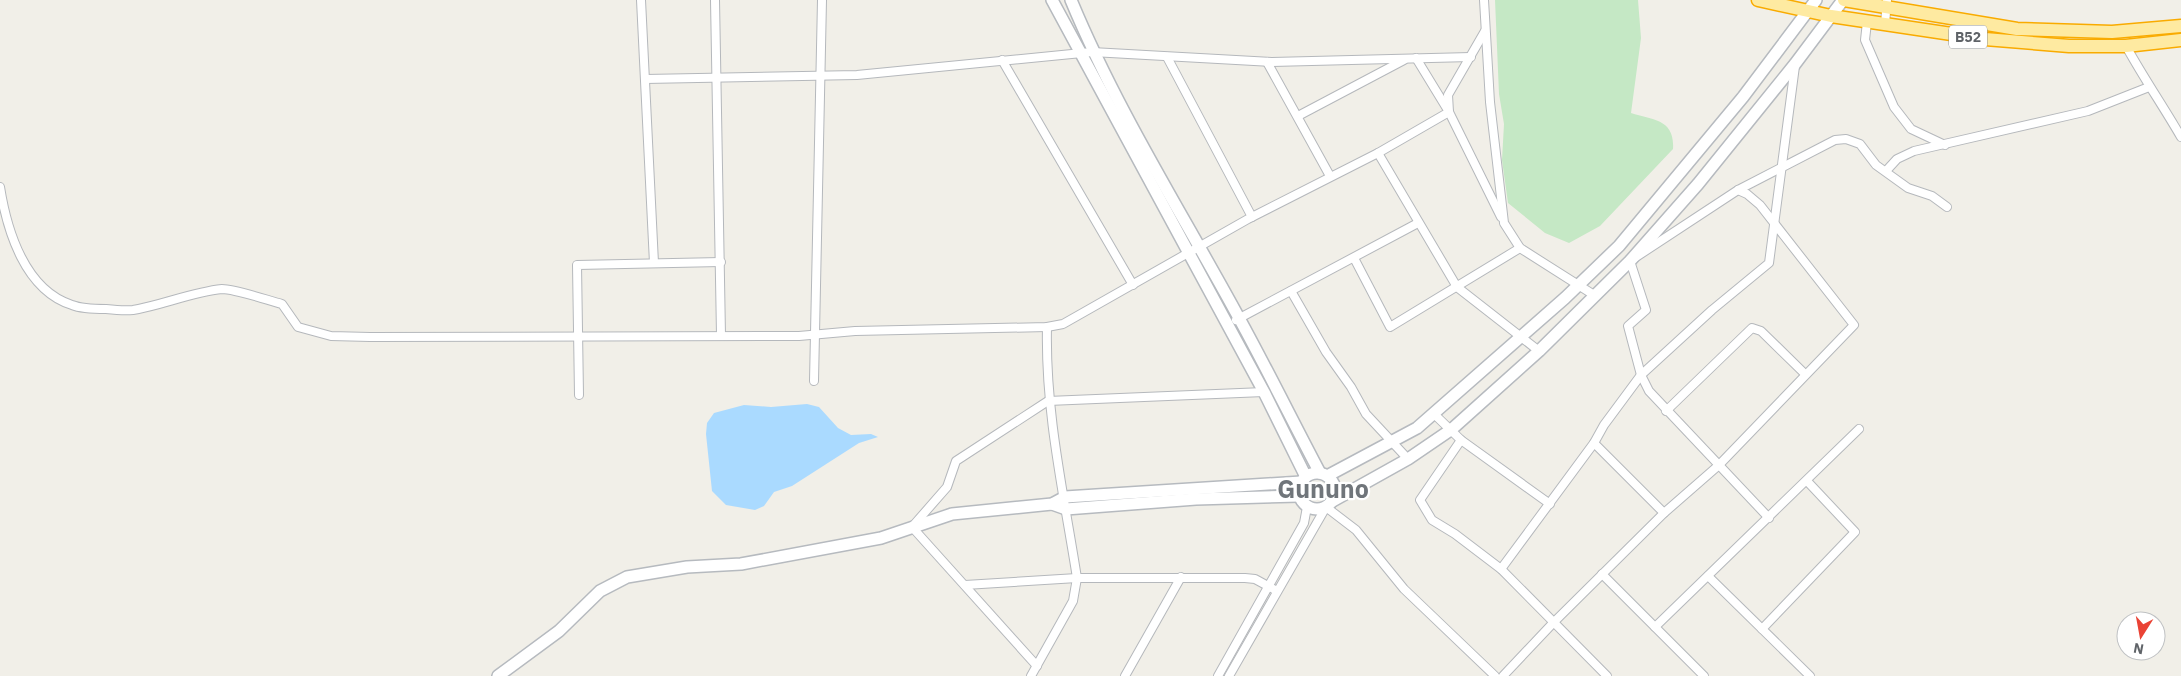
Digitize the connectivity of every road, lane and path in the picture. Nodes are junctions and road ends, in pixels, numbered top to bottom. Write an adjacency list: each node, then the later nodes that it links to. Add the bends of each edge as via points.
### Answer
1 (641, 0): 30 (street)
2 (715, 0): 29 (street)
3 (822, 0): 28 (street)
4 (1052, 0): 20 (main road)
5 (1070, 0): 19 (main road)
6 (1484, 0): 16 (street)
7 (1758, 0): 11 (highway, B52)
8 (1816, 0): 11 (main road)
9 (1844, 0): 10 (highway, B52); 12 (main road)
10 (1887, 4): 14 (street); 15 (highway, B52, via 2017,29 2112,32)
11 (1809, 12): 12 (highway, B52); 54 (main road, via 1619,246)
12 (1831, 16): 13 (highway, B52); 27 (main road)
13 (1867, 22): 14 (highway, B52); 35 (street, via 1865,40 1894,107 1911,129)
14 (1885, 24): 18 (highway, B52, via 2020,43)
15 (2181, 26)
16 (1485, 30): 22 (street); 45 (street)
17 (2181, 40): 18 (highway, B52)
18 (2126, 46): 31 (street)
19 (1092, 52): 20 (street); 21 (street); 48 (main road)
20 (1080, 53): 25 (street); 48 (main road)
21 (1167, 57): 26 (street); 43 (street)
22 (1471, 57): 24 (street); 32 (street, via 1448,95)
23 (1407, 58): 24 (street); 26 (street); 33 (street)
24 (1416, 58): 32 (street)
25 (1002, 60): 28 (street); 53 (street)
26 (1267, 62): 33 (street)
27 (1795, 64): 37 (street); 50 (main road, via 1698,184)
28 (820, 76): 29 (street); 61 (street)
29 (716, 78): 30 (street); 51 (street)
30 (645, 79): 52 (street)
31 (2149, 87): 34 (street); 35 (street, via 2088,111)
32 (1449, 112): 36 (street); 45 (street)
33 (1298, 116): 39 (street)
34 (2181, 137)
35 (1945, 146): 38 (street, via 1914,151 1897,159)
36 (1378, 153): 39 (street); 44 (street)
37 (1781, 168): 38 (street, via 1834,140 1846,139 1860,144 1876,165); 41 (street); 46 (street)
38 (1886, 171): 42 (street, via 1908,188 1932,196)
39 (1330, 176): 43 (street)
40 (0, 188): 64 (street, via 5,216 34,279 46,291 72,305 132,310 224,289 282,304 298,327 331,336)
41 (1738, 190): 46 (street, via 1760,205); 50 (street)
42 (1948, 207)
43 (1252, 217): 48 (street)
44 (1418, 223): 49 (street); 55 (street)
45 (1504, 223): 47 (street)
46 (1774, 223): 66 (street, via 1854,326); 67 (street, via 1769,263)
47 (1520, 248): 54 (street); 55 (street)
48 (1194, 250): 53 (street); 58 (main road); 59 (main road)
49 (1354, 258): 55 (street, via 1390,327); 56 (street)
50 (1630, 261): 57 (main road); 67 (street, via 1646,310 1628,326)
51 (721, 262): 52 (street); 62 (street)
52 (654, 263): 64 (street, via 577,264)
53 (1133, 285): 60 (street, via 1063,324)
54 (1578, 285): 57 (street); 63 (main road)
55 (1457, 287): 63 (street)
56 (1291, 291): 58 (street); 77 (street, via 1366,414)
57 (1594, 295): 65 (main road)
58 (1239, 318): 59 (street); 81 (main road)
59 (1228, 325): 69 (main road)
60 (1047, 328): 61 (street); 71 (street)
61 (815, 334): 62 (street); 68 (street)
62 (722, 335): 64 (street)
63 (1521, 336): 65 (street); 73 (main road)
64 (577, 337): 70 (street)
65 (1539, 351): 74 (main road)
66 (1805, 374): 72 (street, via 1761,331 1752,328); 80 (street)
67 (1641, 375): 72 (street, via 1649,391); 78 (street)
68 (814, 382)
69 (1264, 392): 71 (street); 82 (main road)
70 (579, 395)
71 (1048, 400): 88 (street); 96 (street, via 956,461 947,487)
72 (1666, 411): 80 (street)
73 (1433, 413): 74 (street); 77 (main road, via 1417,428)
74 (1452, 429): 76 (street); 79 (main road)
75 (1859, 429): 83 (street)
76 (1461, 440): 91 (street); 97 (street, via 1420,500 1432,520)
77 (1392, 441): 79 (street); 81 (main road)
78 (1594, 443): 91 (street); 94 (street)
79 (1408, 458): 90 (main road)
80 (1719, 465): 94 (street); 95 (street)
81 (1323, 475): 82 (main road); 90 (main road, via 1332,481 1334,488)
82 (1303, 479): 86 (main road); 87 (main road)
83 (1807, 481): 95 (street); 107 (street, via 1855,532)
84 (1136, 491): 85 (main road); 86 (main road); 89 (main road)
85 (1105, 493): 88 (main road); 92 (main road)
86 (1196, 494): 87 (main road); 89 (main road)
87 (1299, 496): 93 (main road)
88 (1065, 503): 92 (main road); 96 (main road, via 952,514); 101 (street)
89 (1137, 503): 92 (main road)
90 (1329, 504): 93 (main road, via 1320,509); 104 (street); 114 (street, via 1356,530 1404,589)
91 (1550, 504): 97 (street)
92 (1106, 505)
93 (1307, 507): 103 (street, via 1304,523)
94 (1664, 513): 98 (street)
95 (1769, 518): 99 (street)
96 (912, 526): 102 (street); 109 (main road, via 881,538 741,564 687,567 627,577 600,591 560,631)
97 (1501, 569): 105 (street)
98 (1602, 574): 105 (street); 106 (street)
99 (1708, 576): 106 (street); 107 (street)
100 (1181, 577): 101 (street); 103 (street, via 1245,578); 111 (street)
101 (1077, 578): 102 (street); 108 (street, via 1073,601)
102 (965, 585): 108 (street)
103 (1268, 586): 104 (street); 112 (street)
104 (1277, 591): 113 (street)
105 (1554, 622): 115 (street); 116 (street)
106 (1654, 627): 117 (street)
107 (1762, 629): 118 (street)
108 (1037, 666): 110 (street)
109 (498, 676)
110 (1031, 676)
111 (1125, 676)
112 (1218, 676)
113 (1229, 676)
114 (1495, 676)
115 (1503, 676)
116 (1607, 676)
117 (1704, 676)
118 (1810, 676)

